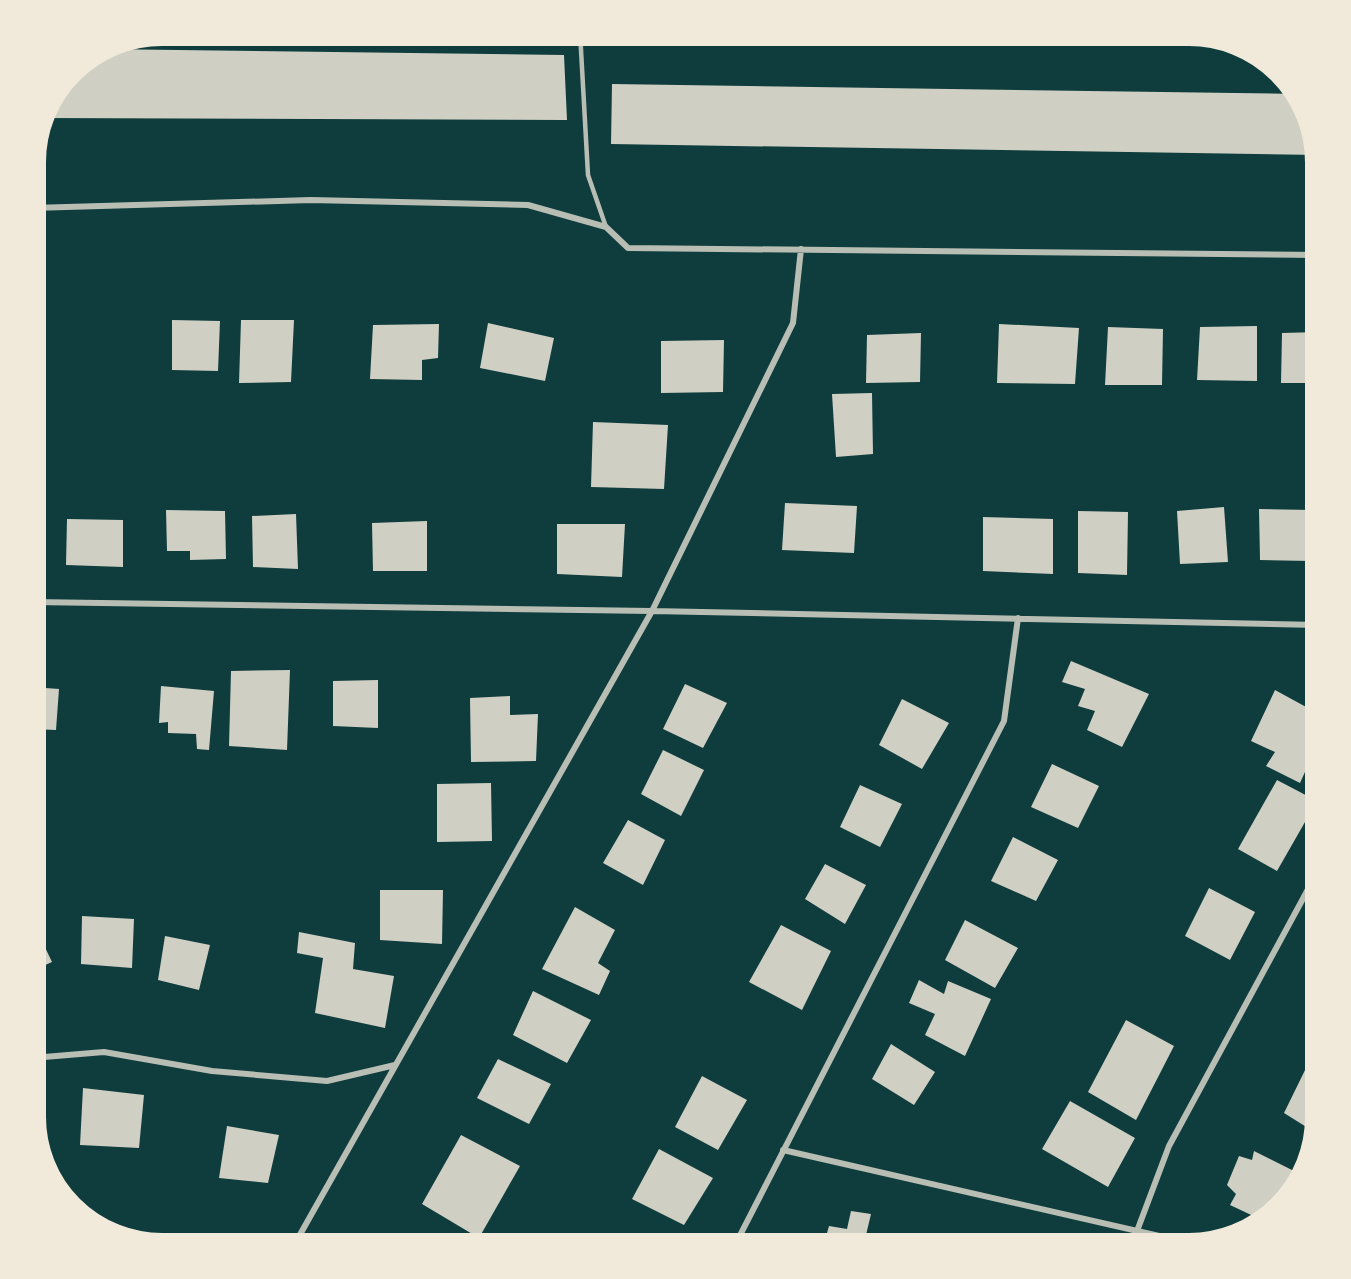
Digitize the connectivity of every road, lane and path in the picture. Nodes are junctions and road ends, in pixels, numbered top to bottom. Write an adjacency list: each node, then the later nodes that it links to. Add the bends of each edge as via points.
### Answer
1 (581, 42): 3 (lane, via 588,175)
2 (42, 208): 3 (street, via 311,200 528,205)
3 (606, 227): 4 (street, via 628,248)
4 (801, 249): 5 (street); 7 (street, via 793,323)
5 (1309, 255)
6 (42, 602): 7 (street)
7 (652, 611): 8 (street); 12 (street)
8 (1018, 618): 9 (street); 13 (street, via 1004,721)
9 (1309, 625)
10 (1309, 887): 14 (street, via 1169,1146)
11 (42, 1057): 12 (street, via 104,1052 212,1071 327,1081)
12 (395, 1065): 15 (street)
13 (783, 1150): 14 (street); 16 (street)
14 (1137, 1231): 17 (street)
15 (299, 1237)
16 (739, 1237)
17 (1163, 1237)

